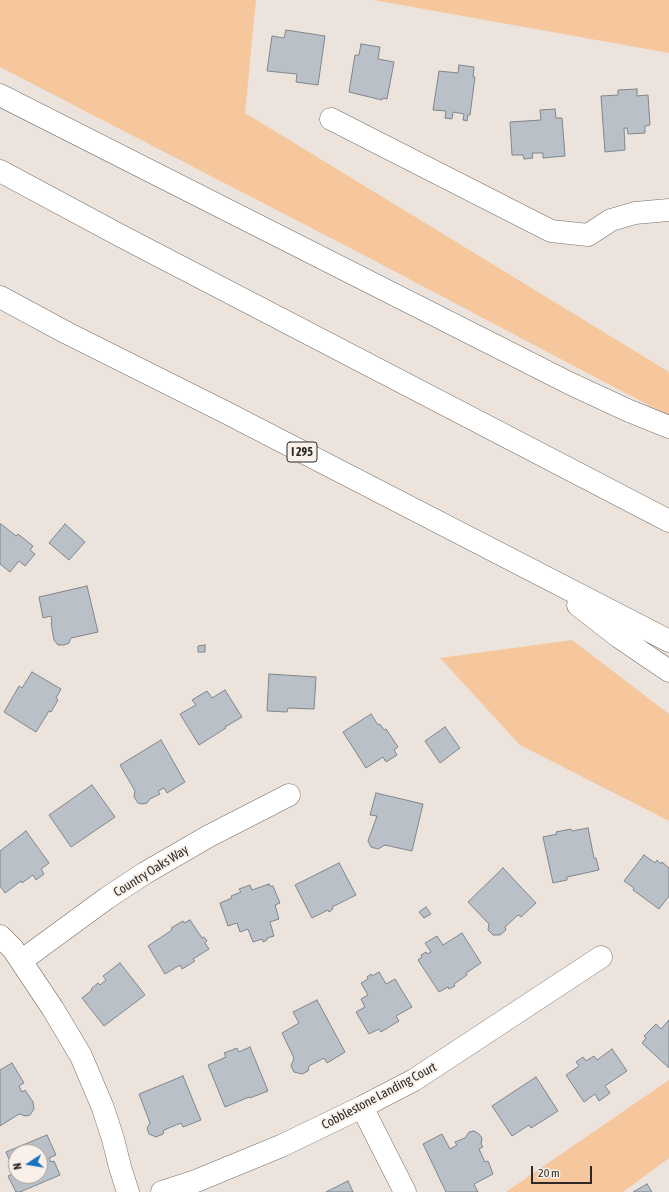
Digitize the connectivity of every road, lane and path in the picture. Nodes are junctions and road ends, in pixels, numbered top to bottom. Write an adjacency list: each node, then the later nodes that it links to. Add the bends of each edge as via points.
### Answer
1 (0, 96): 6 (main road, via 569,383)
2 (331, 119): 4 (main road, via 551,232 588,235 611,220 635,213)
3 (0, 170): 7 (main road, via 130,241)
4 (669, 210)
5 (0, 297): 8 (main road, I 295)
6 (669, 428)
7 (669, 521)
8 (536, 573): 9 (main road); 10 (main road, via 619,637)
9 (669, 641)
10 (669, 671)
11 (289, 795): 14 (main road, Country Oaks Way, via 209,836 145,873)
12 (0, 936): 14 (main road)
13 (601, 957): 15 (main road, Cobblestone Landing Court, via 414,1080)
14 (20, 961): 16 (main road, via 81,1056 103,1108)
15 (362, 1107): 17 (main road, Cobblestone Landing Court, via 281,1146); 18 (main road)
16 (128, 1192)
17 (162, 1192)
18 (405, 1192)

